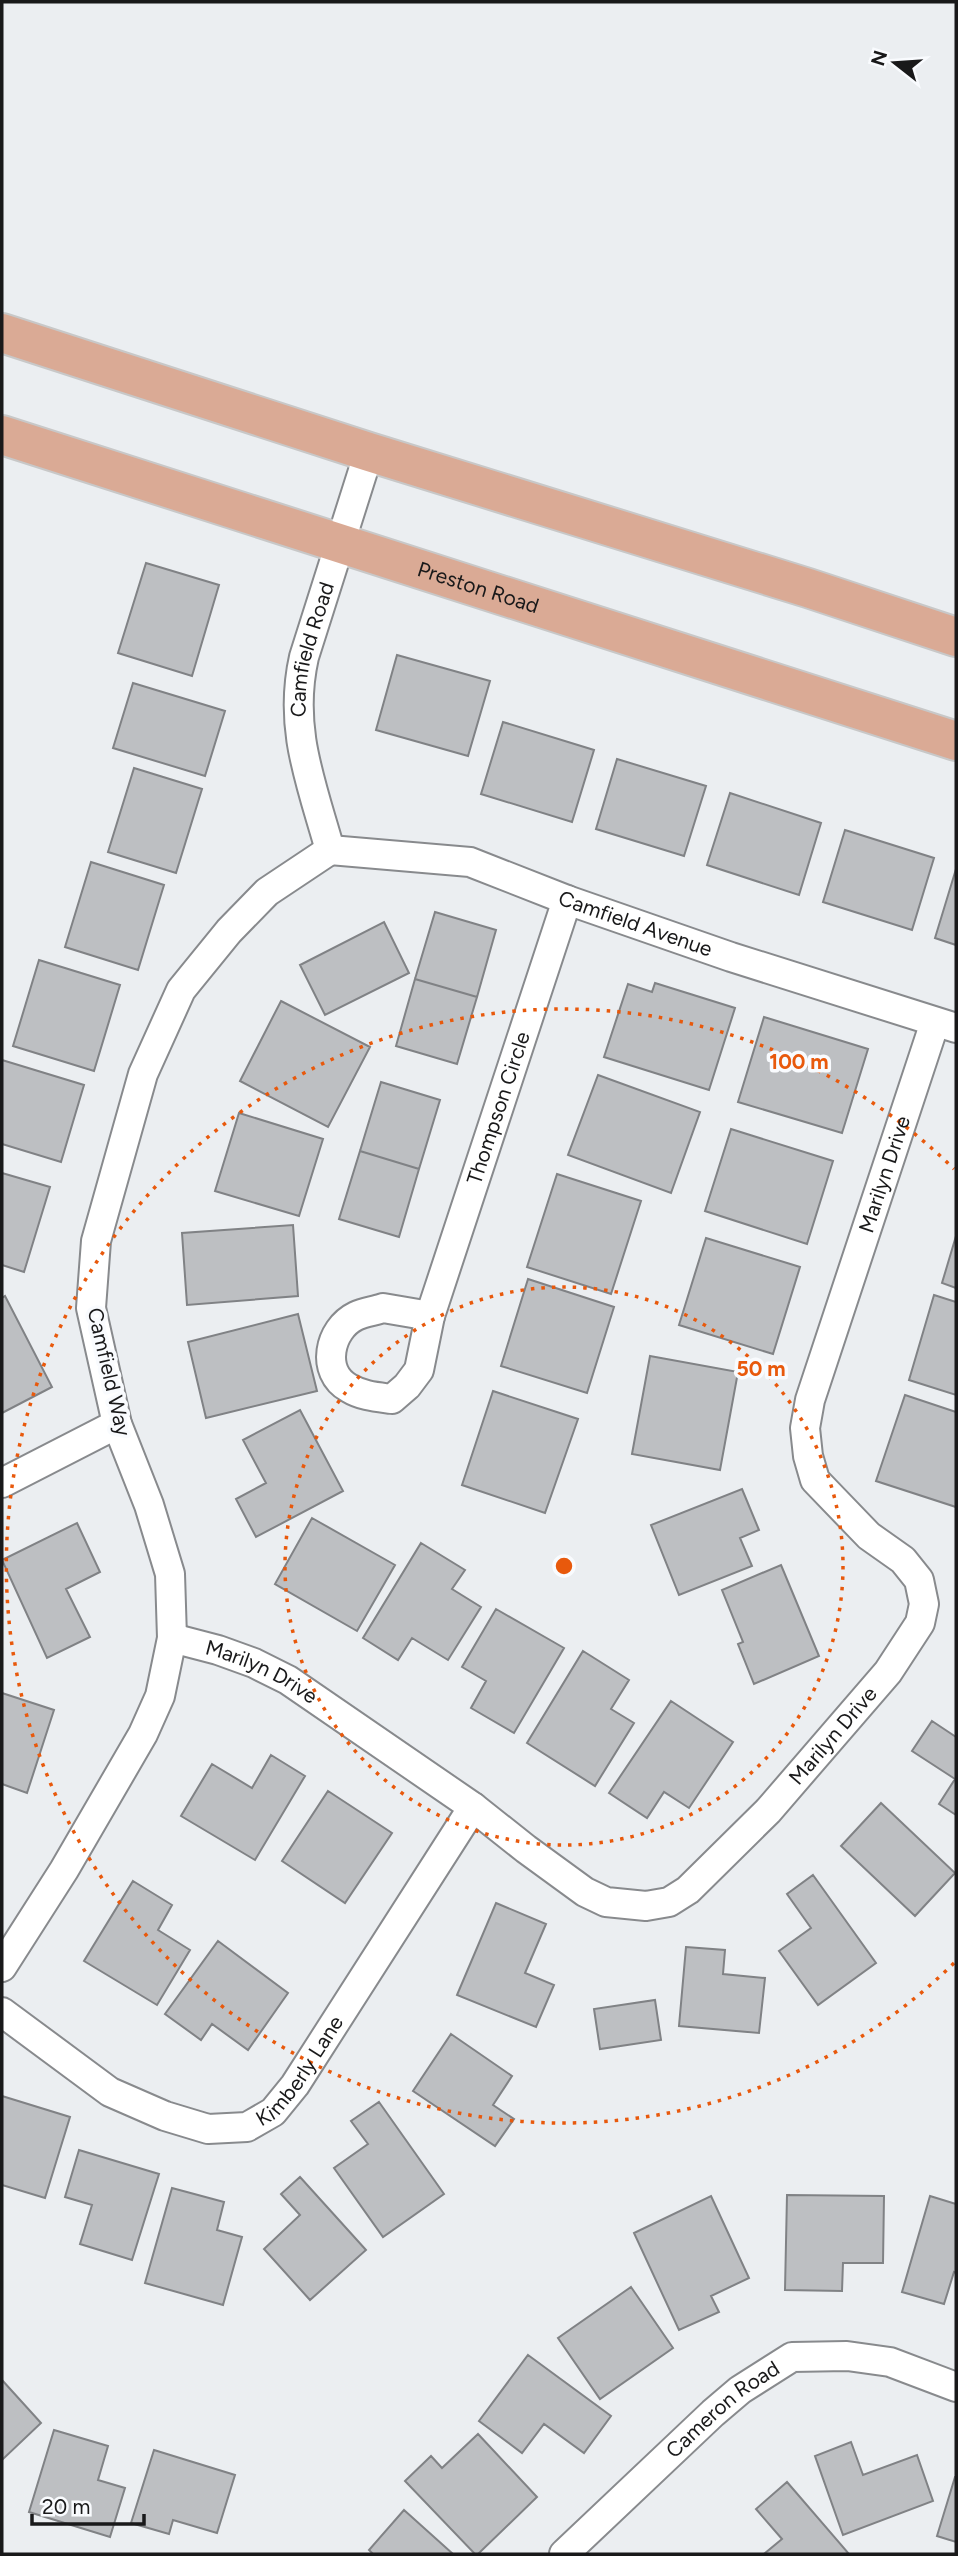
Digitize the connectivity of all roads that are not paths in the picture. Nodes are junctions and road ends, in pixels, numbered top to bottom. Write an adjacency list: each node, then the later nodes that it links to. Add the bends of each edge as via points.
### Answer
1 (2, 333): 3 (main road)
2 (2, 435): 4 (main road, Preston Road)
3 (369, 452): 4 (street, Camfield Road); 5 (main road)
4 (341, 544): 6 (main road, Preston Road); 7 (street, Camfield Road, via 298,687 301,746)
5 (956, 637)
6 (956, 740)
7 (330, 850): 8 (street, Camfield Avenue, via 470,862); 11 (street, Camfield Way, via 267,892 229,931 181,990 143,1074 96,1241 92,1308)
8 (567, 900): 9 (street, Camfield Avenue); 10 (street, Thompson Circle)
9 (946, 1025): 14 (street, Marilyn Drive, via 810,1400 805,1429 815,1480 919,1580 924,1604 920,1622 888,1672 768,1811 688,1890 669,1902 646,1906 606,1902 585,1892)
10 (430, 1316)
11 (117, 1424): 12 (street); 13 (street, Camfield Way, via 170,1574)
12 (2, 1483)
13 (172, 1637): 14 (street, Marilyn Drive, via 230,1654 288,1680); 15 (street, Camfield Way, via 160,1696 143,1734)
14 (473, 1807): 16 (street, Kimberly Lane, via 295,2085 272,2112 247,2127 208,2129 110,2092)
15 (2, 1967)
16 (2, 2012)
17 (956, 2387): 18 (street, Cameron Road, via 890,2362 847,2356 792,2357 713,2413)
18 (564, 2554)

